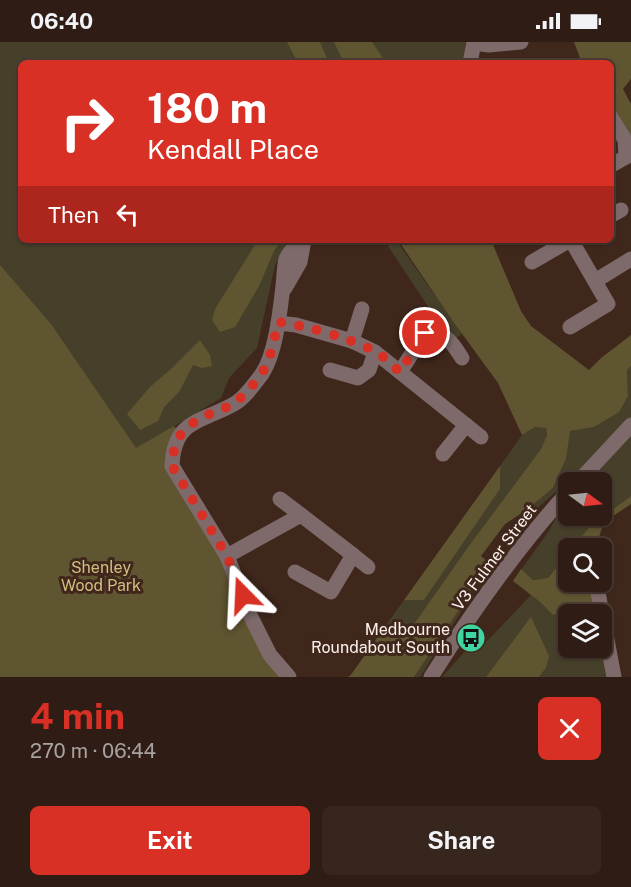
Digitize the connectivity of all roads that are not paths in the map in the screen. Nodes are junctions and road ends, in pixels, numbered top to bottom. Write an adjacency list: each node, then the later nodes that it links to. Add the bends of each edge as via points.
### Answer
1 (474, 42): 2 (street); 3 (street)
2 (521, 42)
3 (471, 60)
4 (614, 122): 5 (street, via 625,140 626,157)
5 (614, 164)
6 (299, 243): 13 (street, via 286,258)
7 (565, 243): 10 (street)
8 (572, 243): 11 (street)
9 (631, 260): 11 (street)
10 (532, 262)
11 (595, 281): 14 (street, via 608,304)
12 (362, 309): 15 (street)
13 (278, 322): 15 (street); 29 (street, via 269,360 255,384 236,403 197,420 180,434 173,450 172,466)
14 (570, 327)
15 (352, 341): 16 (street)
16 (375, 352): 18 (street, via 369,370 358,378); 19 (street)
17 (462, 358): 19 (street, via 451,341 438,333 425,333)
18 (330, 370)
19 (400, 372): 20 (street)
20 (466, 425): 22 (street); 23 (street)
21 (631, 425): 24 (street)
22 (481, 437)
23 (443, 454)
24 (587, 472)
25 (280, 499): 27 (street)
26 (558, 503): 34 (street, V3 Fulmer Street, via 518,552)
27 (301, 515): 28 (street); 29 (street)
28 (353, 555): 30 (street); 31 (street, via 336,595)
29 (227, 556): 33 (street, via 270,655)
30 (368, 567)
31 (295, 572)
32 (598, 592): 35 (street)
33 (289, 677)
34 (431, 677)
35 (614, 677)

